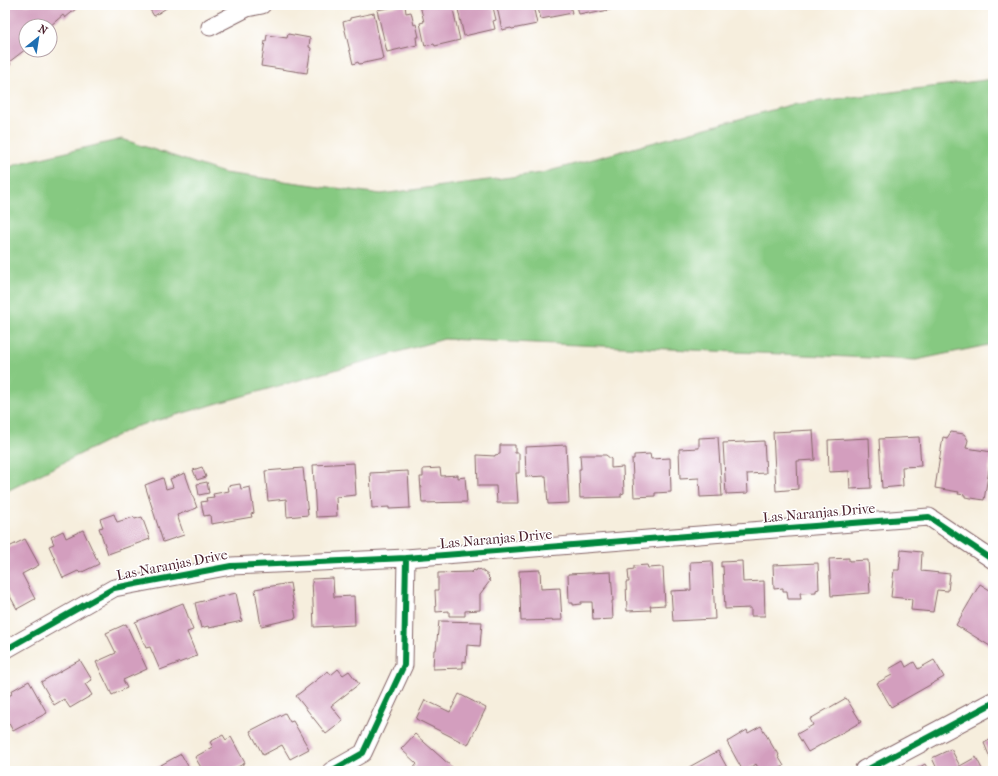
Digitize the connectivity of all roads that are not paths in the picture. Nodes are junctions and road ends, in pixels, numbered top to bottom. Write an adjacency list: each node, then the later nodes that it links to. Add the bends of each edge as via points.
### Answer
1 (262, 5): 2 (street, via 247,8)
2 (210, 27)
3 (406, 558): 4 (street, Las Naranjas Drive, via 929,517); 5 (street, Las Naranjas Drive, via 231,566 114,588); 7 (street, via 404,665 363,753)
4 (993, 560)
5 (5, 650)
6 (993, 703): 8 (street)
7 (331, 771)
8 (866, 771)

